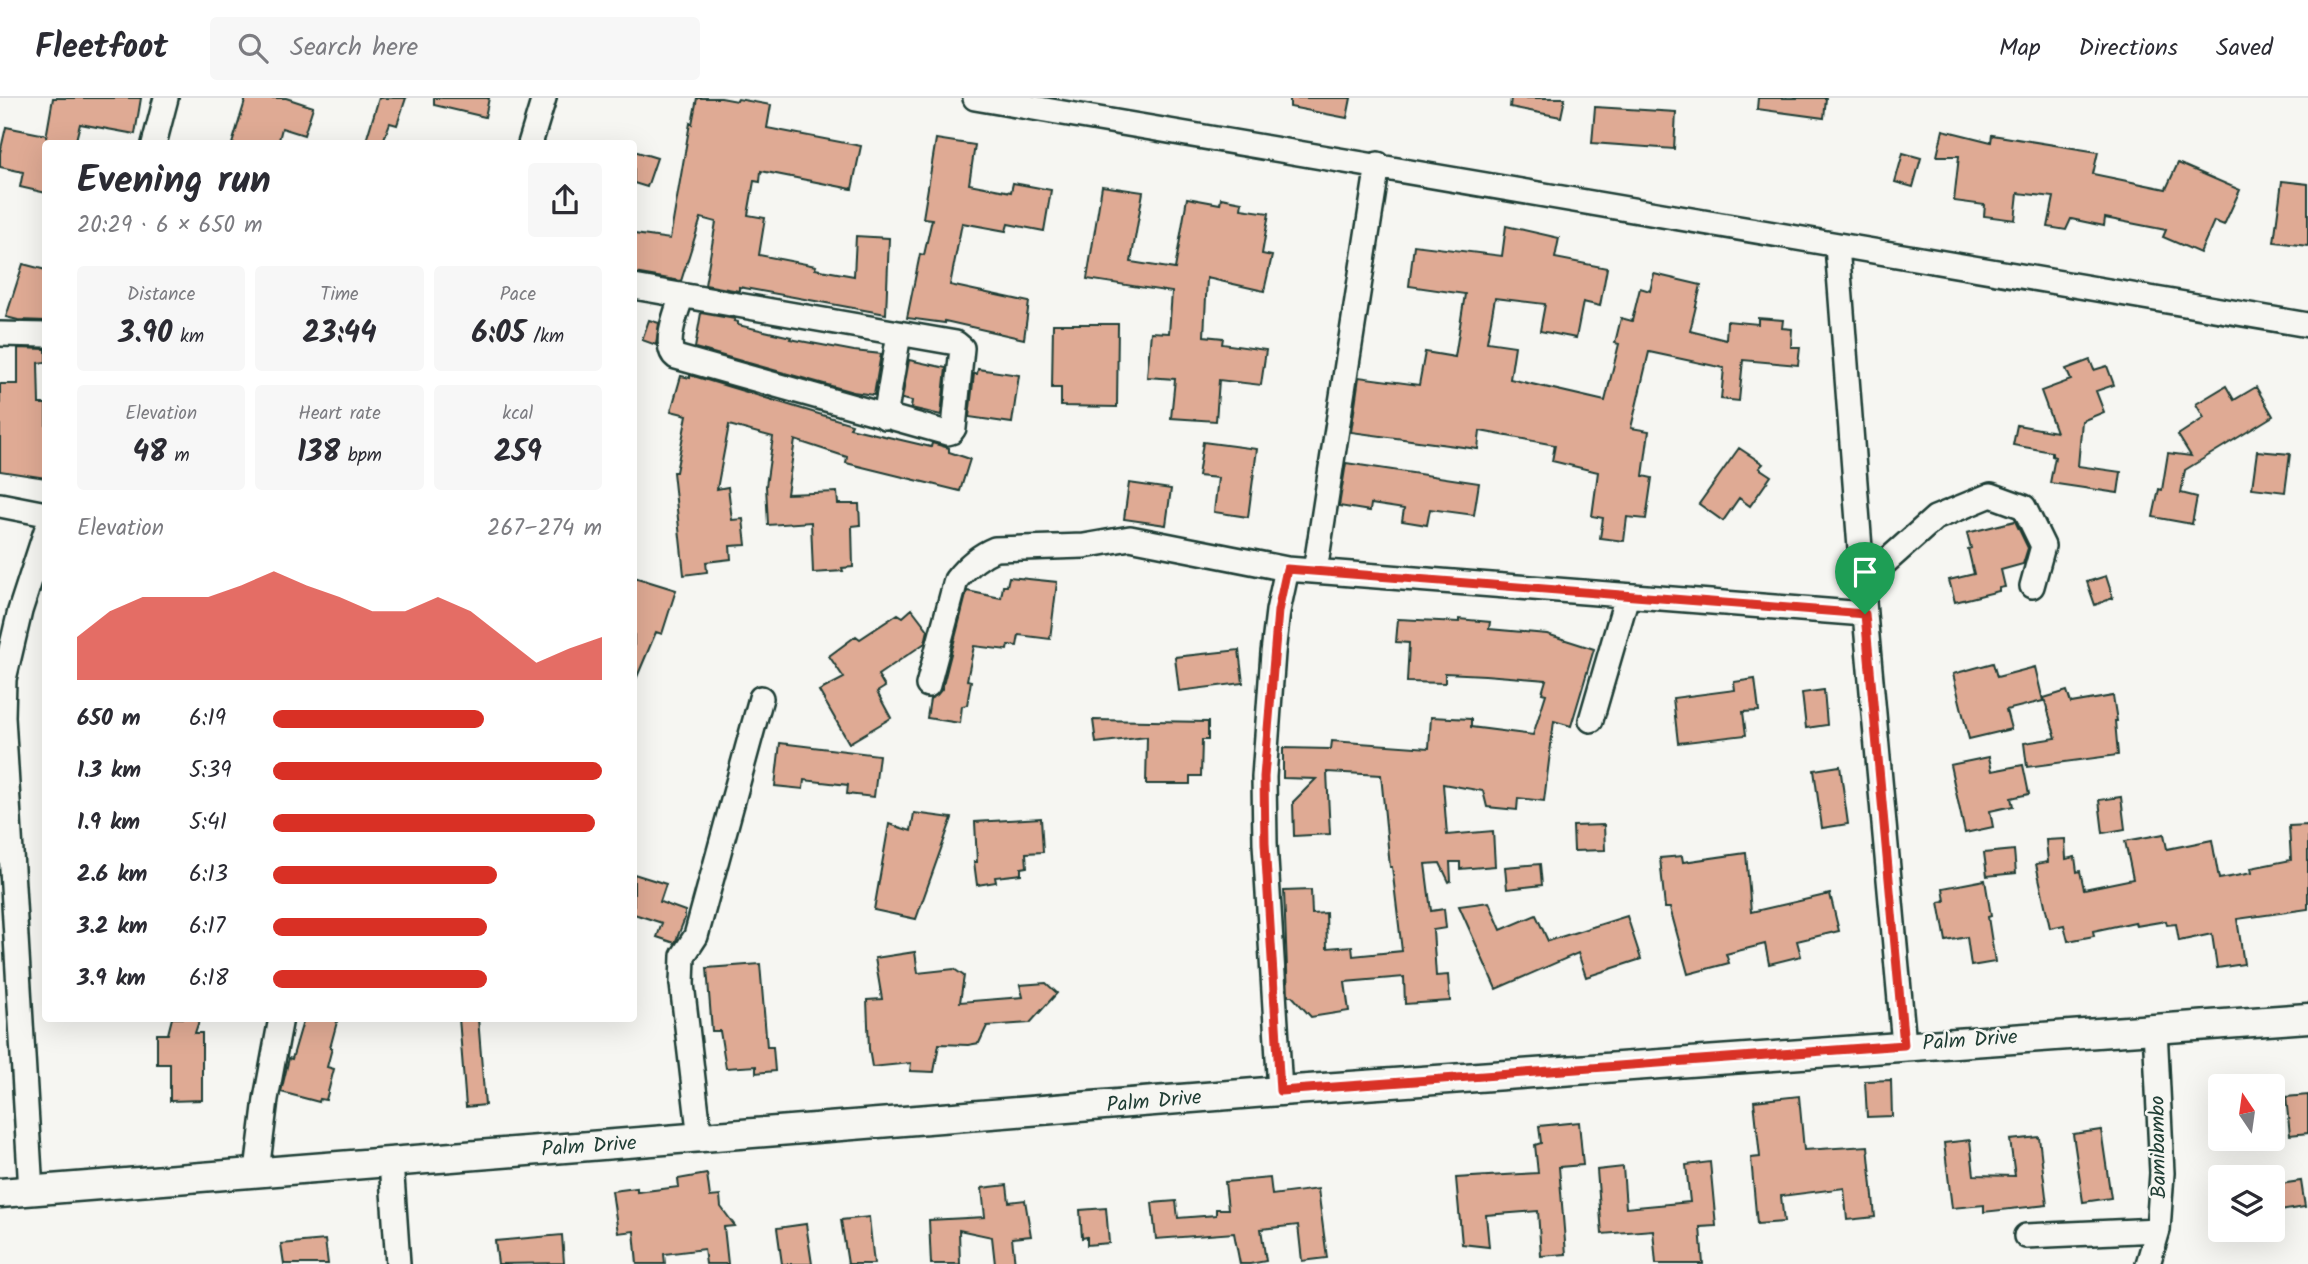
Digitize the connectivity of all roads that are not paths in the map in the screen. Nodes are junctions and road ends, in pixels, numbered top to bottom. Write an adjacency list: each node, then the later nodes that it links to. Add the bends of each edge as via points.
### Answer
1 (166, 98): 4 (street)
2 (544, 98): 5 (street)
3 (975, 98): 6 (street)
4 (155, 140)
5 (531, 140)
6 (1378, 164): 7 (street); 19 (street)
7 (1836, 246): 10 (street); 20 (street)
8 (637, 288): 9 (street)
9 (682, 296): 12 (street); 14 (street, via 670,348 676,356)
10 (2308, 325)
11 (0, 334): 13 (street)
12 (899, 334): 14 (street); 14 (street, via 960,344 954,428 947,433)
13 (42, 335)
14 (885, 417)
15 (0, 505): 16 (street)
16 (42, 513)
17 (42, 543): 35 (street, via 4,678 3,718)
18 (1287, 569): 19 (street); 24 (street, via 1130,538 1084,546 995,549 968,565 956,580); 31 (street, via 1278,611 1264,777)
19 (1315, 571): 22 (street)
20 (1862, 576): 21 (street, via 1871,575 1935,518 1991,495 2024,507 2043,546); 23 (street)
21 (2032, 586)
22 (1627, 596): 23 (street); 26 (street)
23 (1865, 614): 30 (street)
24 (928, 685)
25 (761, 698): 32 (street, via 696,936 683,956 682,984)
26 (1591, 720)
27 (2308, 1018): 29 (street, Palm Drive)
28 (280, 1022): 34 (street)
29 (2155, 1028): 30 (street, Palm Drive); 37 (street, Bamibambo, via 2162,1173)
30 (1904, 1045): 31 (street, Palm Drive)
31 (1280, 1091): 32 (street, Palm Drive)
32 (700, 1139): 33 (street, Palm Drive)
33 (391, 1161): 34 (street, Palm Drive); 39 (street)
34 (257, 1171): 35 (street, Palm Drive)
35 (31, 1191): 36 (street, Palm Drive)
36 (0, 1193)
37 (2158, 1230): 38 (street); 40 (street, Bamibambo)
38 (2026, 1236)
39 (398, 1264)
40 (2148, 1264)

